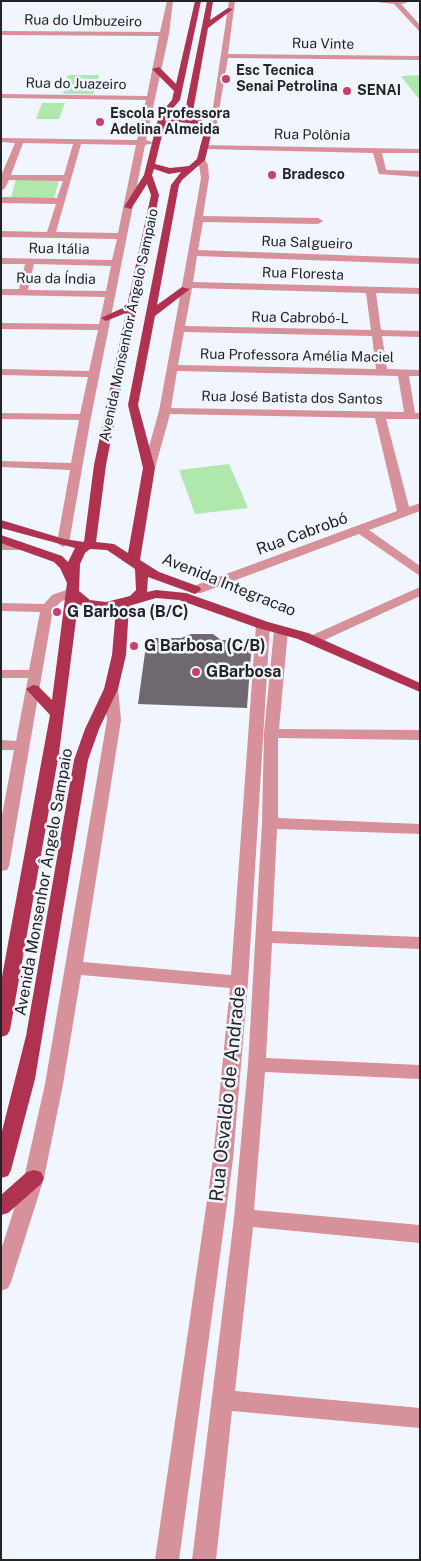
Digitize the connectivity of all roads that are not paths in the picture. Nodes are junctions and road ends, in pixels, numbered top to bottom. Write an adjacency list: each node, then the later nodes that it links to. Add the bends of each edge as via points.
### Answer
1 (170, 1): 12 (street, Avenida Monsenhor Ângelo Sampaio)
2 (198, 1): 16 (main road)
3 (210, 1): 9 (main road)
4 (370, 1): 6 (street)
5 (407, 1): 6 (street)
6 (395, 2): 8 (street)
7 (231, 5): 9 (main road); 13 (street, Avenida Monsenhor Ângelo Sampaio)
8 (417, 22): 10 (street)
9 (205, 27): 19 (main road, via 189,111)
10 (420, 30)
11 (1, 33): 12 (street, Rua do Umbuzeiro)
12 (165, 34): 15 (street, Avenida Monsenhor Ângelo Sampaio)
13 (225, 56): 14 (street, Rua Vinte); 21 (street, Avenida Monsenhor Ângelo Sampaio, via 216,114)
14 (420, 58)
15 (156, 69): 16 (main road); 18 (street, Avenida Monsenhor Ângelo Sampaio)
16 (178, 91): 20 (main road, via 176,100 163,115)
17 (1, 96): 18 (street, Rua do Juazeiro)
18 (151, 98): 26 (street, Avenida Monsenhor Ângelo Sampaio)
19 (197, 122): 20 (main road, via 179,120); 21 (main road)
20 (161, 125): 27 (main road)
21 (208, 131): 30 (main road, Avenida Monsenhor Ângelo Sampaio)
22 (1, 140): 23 (street)
23 (19, 143): 24 (street); 25 (street); 33 (street)
24 (1, 144)
25 (78, 144): 26 (street); 34 (street)
26 (141, 145): 27 (street); 38 (street, Avenida Monsenhor Ângelo Sampaio)
27 (156, 145): 31 (main road)
28 (377, 151): 29 (street, Rua Polônia); 30 (street, Rua Polônia); 32 (street, via 384,173)
29 (420, 152)
30 (199, 158): 31 (main road, via 169,171); 39 (street, Avenida Monsenhor Ângelo Sampaio, via 205,170); 56 (main road, Avenida Monsenhor Ângelo Sampaio, via 176,182)
31 (150, 170): 38 (main road); 55 (main road, Avenida Monsenhor Ângelo Sampaio, via 156,195)
32 (420, 174)
33 (5, 177): 34 (street); 35 (street)
34 (66, 178): 37 (street)
35 (1, 188)
36 (1, 200): 37 (street)
37 (60, 202): 42 (street)
38 (128, 207): 43 (street, Avenida Monsenhor Ângelo Sampaio)
39 (198, 219): 40 (street); 44 (street, Avenida Monsenhor Ângelo Sampaio)
40 (318, 221)
41 (1, 234): 42 (street)
42 (51, 235): 43 (street)
43 (122, 236): 48 (street, Avenida Monsenhor Ângelo Sampaio)
44 (193, 253): 46 (street, Rua Salgueiro); 49 (street, Avenida Monsenhor Ângelo Sampaio)
45 (1, 261): 47 (street, Rua Itália)
46 (420, 261)
47 (30, 262): 48 (street, Rua Itália); 53 (street)
48 (116, 263): 54 (street, Avenida Monsenhor Ângelo Sampaio)
49 (186, 287): 50 (street, Rua Floresta); 56 (main road); 59 (street, Avenida Monsenhor Ângelo Sampaio)
50 (371, 290): 51 (street, Rua Floresta); 60 (street)
51 (420, 291)
52 (1, 292): 53 (street, Rua da Índia)
53 (23, 292): 54 (street, Rua da Índia)
54 (111, 294): 57 (street, Avenida Monsenhor Ângelo Sampaio)
55 (133, 307): 57 (main road); 82 (main road, Avenida Monsenhor Ângelo Sampaio, via 100,465 90,543)
56 (148, 316): 75 (main road, Avenida Monsenhor Ângelo Sampaio, via 133,405)
57 (105, 323): 58 (street); 66 (street, Avenida Monsenhor Ângelo Sampaio)
58 (1, 326)
59 (180, 329): 60 (street, Rua Cabrobó-L); 62 (street, Avenida Monsenhor Ângelo Sampaio)
60 (377, 333): 61 (street, Rua Cabrobó-L); 64 (street)
61 (420, 334)
62 (173, 368): 64 (street, Rua Professora Amélia Maciel); 68 (street, Avenida Monsenhor Ângelo Sampaio)
63 (1, 372): 66 (street)
64 (382, 373): 65 (street, Rua Professora Amélia Maciel)
65 (403, 373): 67 (street, Rua Professora Amélia Maciel); 71 (street)
66 (95, 374): 72 (street, Avenida Monsenhor Ângelo Sampaio)
67 (420, 374)
68 (165, 411): 69 (street, Rua José Batista dos Santos); 75 (street, Avenida Monsenhor Ângelo Sampaio)
69 (380, 415): 71 (street, Rua José Batista dos Santos); 77 (street)
70 (1, 416): 72 (street)
71 (415, 416)
72 (85, 417): 74 (street, Avenida Monsenhor Ângelo Sampaio)
73 (1, 464): 74 (street)
74 (76, 467): 81 (street, Avenida Monsenhor Ângelo Sampaio)
75 (149, 468): 85 (main road, Avenida Monsenhor Ângelo Sampaio)
76 (420, 507): 77 (street, Rua Cabrobó)
77 (404, 513): 79 (street, Rua Cabrobó)
78 (1, 524): 81 (main road)
79 (361, 530): 86 (street); 88 (street, Rua Cabrobó)
80 (1, 540): 84 (main road)
81 (63, 543): 82 (main road)
82 (87, 545): 85 (main road, via 110,547); 87 (main road, Avenida Monsenhor Ângelo Sampaio, via 76,556)
83 (1, 546): 84 (street)
84 (22, 546): 87 (main road, via 58,559 66,567)
85 (137, 564): 88 (main road, Avenida Integracao, via 154,575); 90 (main road, Avenida Monsenhor Ângelo Sampaio, via 143,578 142,590)
86 (420, 572)
87 (72, 586): 90 (main road, via 80,602 86,604 106,606); 92 (street); 101 (main road, Avenida Monsenhor Ângelo Sampaio)
88 (196, 590): 95 (main road, Avenida Integracao, via 272,617)
89 (420, 590): 95 (street)
90 (129, 602): 93 (main road, via 147,595 174,594); 100 (main road, Avenida Monsenhor Ângelo Sampaio)
91 (1, 607): 92 (street)
92 (47, 608): 97 (street)
93 (263, 625): 94 (main road); 113 (street, Rua Osvaldo de Andrade)
94 (281, 630): 95 (main road); 102 (street, Rua Osvaldo de Andrade)
95 (308, 638): 98 (main road)
96 (1, 674): 97 (street)
97 (34, 674): 99 (street)
98 (420, 688)
99 (33, 689): 101 (main road); 105 (street)
100 (111, 689): 112 (street, via 114,720); 117 (main road, Avenida Monsenhor Ângelo Sampaio, via 81,760 35,1036)
101 (57, 714): 114 (main road, Avenida Monsenhor Ângelo Sampaio, via 38,836)
102 (271, 733): 103 (street); 106 (street, Rua Osvaldo de Andrade)
103 (420, 735)
104 (1, 745): 105 (street)
105 (22, 746): 108 (street)
106 (270, 823): 107 (street); 110 (street, Rua Osvaldo de Andrade)
107 (420, 829)
108 (4, 831): 109 (street)
109 (1, 866)
110 (264, 937): 111 (street); 115 (street, Rua Osvaldo de Andrade)
111 (420, 942)
112 (74, 968): 113 (street); 118 (street)
113 (239, 982): 125 (street, Rua Osvaldo de Andrade, via 223,1159)
114 (1, 1030)
115 (258, 1065): 116 (street); 120 (street, Rua Osvaldo de Andrade)
116 (420, 1072)
117 (1, 1170)
118 (34, 1178): 119 (main road); 122 (street)
119 (1, 1207)
120 (244, 1218): 121 (street); 123 (street, Rua Osvaldo de Andrade)
121 (420, 1234)
122 (1, 1282)
123 (221, 1400): 124 (street); 126 (street, Rua Osvaldo de Andrade)
124 (420, 1418)
125 (167, 1560)
126 (204, 1560)

